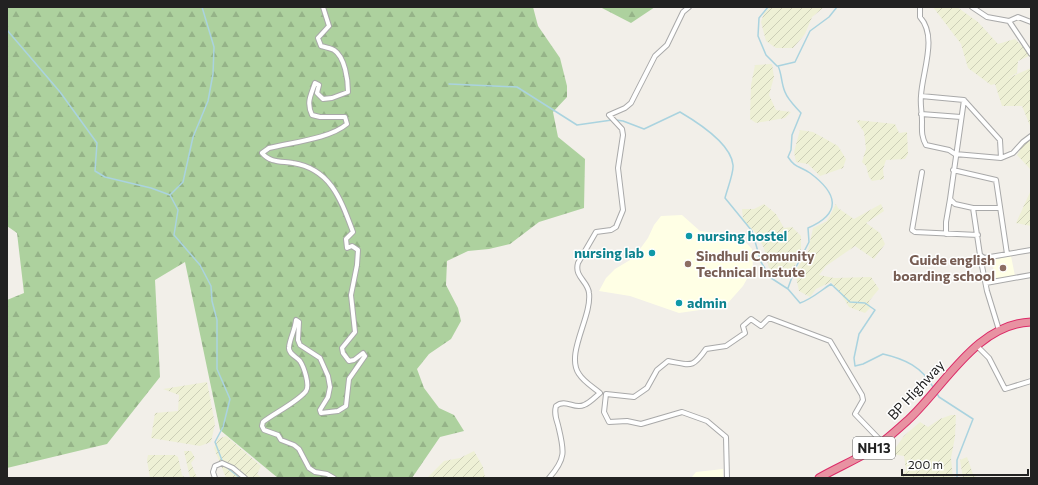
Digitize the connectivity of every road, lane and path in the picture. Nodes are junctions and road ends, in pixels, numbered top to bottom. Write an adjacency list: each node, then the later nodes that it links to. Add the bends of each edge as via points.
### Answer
1 (323, 7): 37 (street, via 329,26 318,38 321,46 334,50 340,59 348,92 323,99 317,93 319,85 315,83 308,107 312,115 345,117 347,124 330,134 270,148 262,153 267,159 309,167 322,174 332,185 353,232 346,239 347,248 352,246 358,250 351,295 355,332 342,348 349,361 363,353 365,356 349,379 346,406 338,411 321,413 320,410 328,397 328,376 320,358 300,345 299,322 296,320 289,348 304,369 307,388 287,406 263,422 262,426 264,430 278,435 281,440 299,449 309,468)
2 (689, 7): 32 (street, via 683,12 667,45 655,56 631,103 609,115 622,129 623,135 618,168 624,210 616,227 596,232 576,269 589,292 589,307 576,354 576,367 579,374)
3 (920, 7): 8 (street, via 920,17 924,21 928,36)
4 (972, 7): 5 (street, via 987,17)
5 (1009, 21): 6 (street, via 1018,18); 7 (street)
6 (1031, 22)
7 (1031, 54)
8 (921, 96): 9 (street); 10 (street)
9 (964, 100): 11 (street); 14 (street, via 1000,140)
10 (922, 114): 11 (street); 13 (street, via 921,134 926,145 949,150)
11 (961, 117): 13 (street)
12 (1031, 136): 14 (street, via 1013,153)
13 (955, 154): 14 (street); 15 (street)
14 (1001, 158)
15 (953, 170): 17 (street); 19 (street, via 996,180)
16 (922, 172): 20 (street, via 912,230)
17 (950, 199): 18 (street, via 955,204); 20 (street)
18 (973, 208): 19 (street); 21 (street)
19 (1000, 208): 23 (street)
20 (946, 234): 21 (street)
21 (978, 235): 24 (street)
22 (1031, 250): 23 (street)
23 (1007, 254): 24 (street)
24 (981, 258): 25 (street); 27 (street)
25 (954, 263)
26 (1031, 275): 27 (street)
27 (986, 283): 29 (street)
28 (1031, 322): 29 (highway, BP Highway / NH13)
29 (999, 330): 30 (highway, BP Highway / NH13)
30 (977, 346): 31 (street, via 989,358 1005,389); 34 (highway, BP Highway / NH13, via 921,407)
31 (1031, 381)
32 (600, 393): 33 (street); 38 (street, via 583,406 565,402 556,406 556,419 564,448 563,458)
33 (606, 394): 34 (street, via 634,397 647,388 657,370 668,361 690,365 697,362 706,349 726,346 745,333 743,326 751,319 761,326 769,318 830,341 862,395 863,400 855,414); 39 (street, via 604,412 609,422 627,421 641,424 682,412 707,421 726,436)
34 (882, 442): 40 (highway, BP Highway / NH13)
35 (215, 478): 36 (street, via 212,472 215,466 222,463 234,468)
36 (245, 478)
37 (334, 478)
38 (549, 478)
39 (727, 478)
40 (819, 478)

